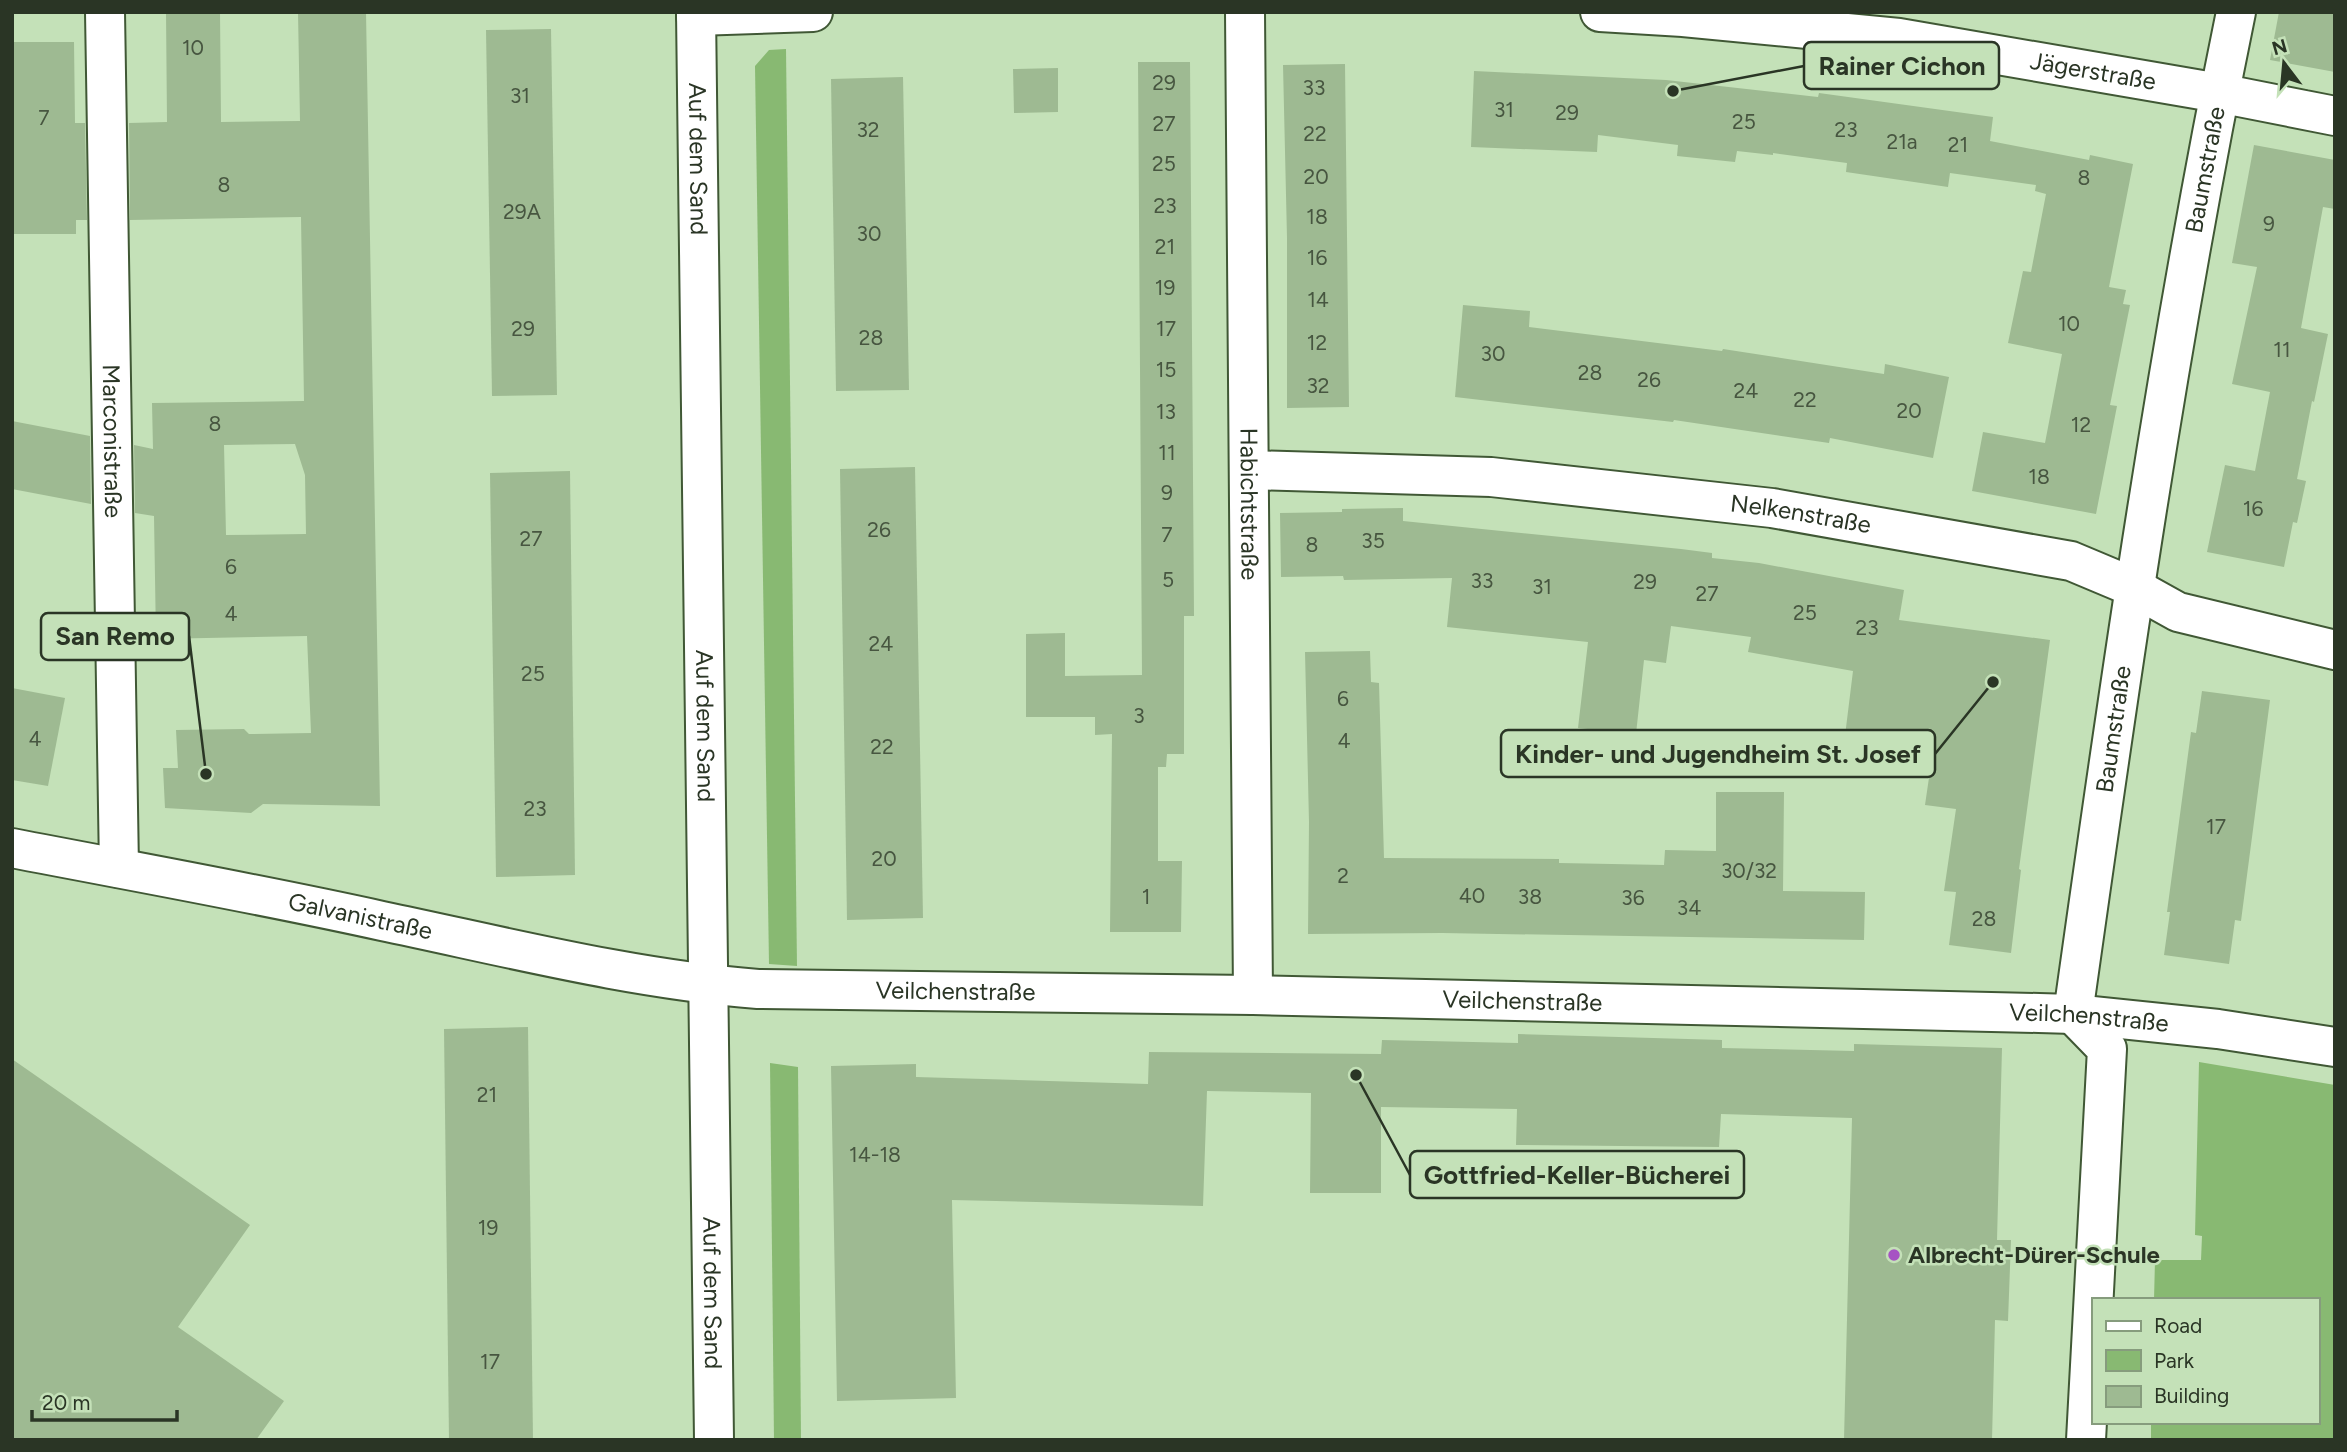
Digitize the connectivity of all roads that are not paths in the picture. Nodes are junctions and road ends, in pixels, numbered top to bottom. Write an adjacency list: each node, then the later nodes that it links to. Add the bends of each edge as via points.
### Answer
1 (105, 12): 14 (street, Marconistraße)
2 (813, 12): 6 (street)
3 (1245, 12): 10 (street, Habichtstraße)
4 (1600, 12): 7 (street, Jägerstraße)
5 (2236, 12): 8 (street, Baumstraße)
6 (696, 14): 15 (street, Auf dem Sand)
7 (1683, 14): 8 (street, Jägerstraße, via 1899,38)
8 (2219, 93): 9 (street, Jägerstraße); 11 (street, Baumstraße)
9 (2335, 116)
10 (1250, 470): 11 (street, Nelkenstraße, via 1491,477 1772,508 2071,561); 16 (street, Habichtstraße)
11 (2133, 587): 12 (street, Nelkenstraße, via 2178,612); 17 (street, Baumstraße)
12 (2335, 650)
13 (12, 848): 14 (street, Galvanistraße)
14 (119, 868): 15 (street, Galvanistraße, via 605,970)
15 (708, 985): 16 (street, Veilchenstraße); 21 (street, Auf dem Sand)
16 (1253, 995): 17 (street, Veilchenstraße)
17 (2073, 1014): 18 (street, Veilchenstraße); 19 (street, via 2107,1049)
18 (2335, 1047)
19 (2093, 1298)
20 (2092, 1316): 22 (street)
21 (714, 1440)
22 (2085, 1440)

